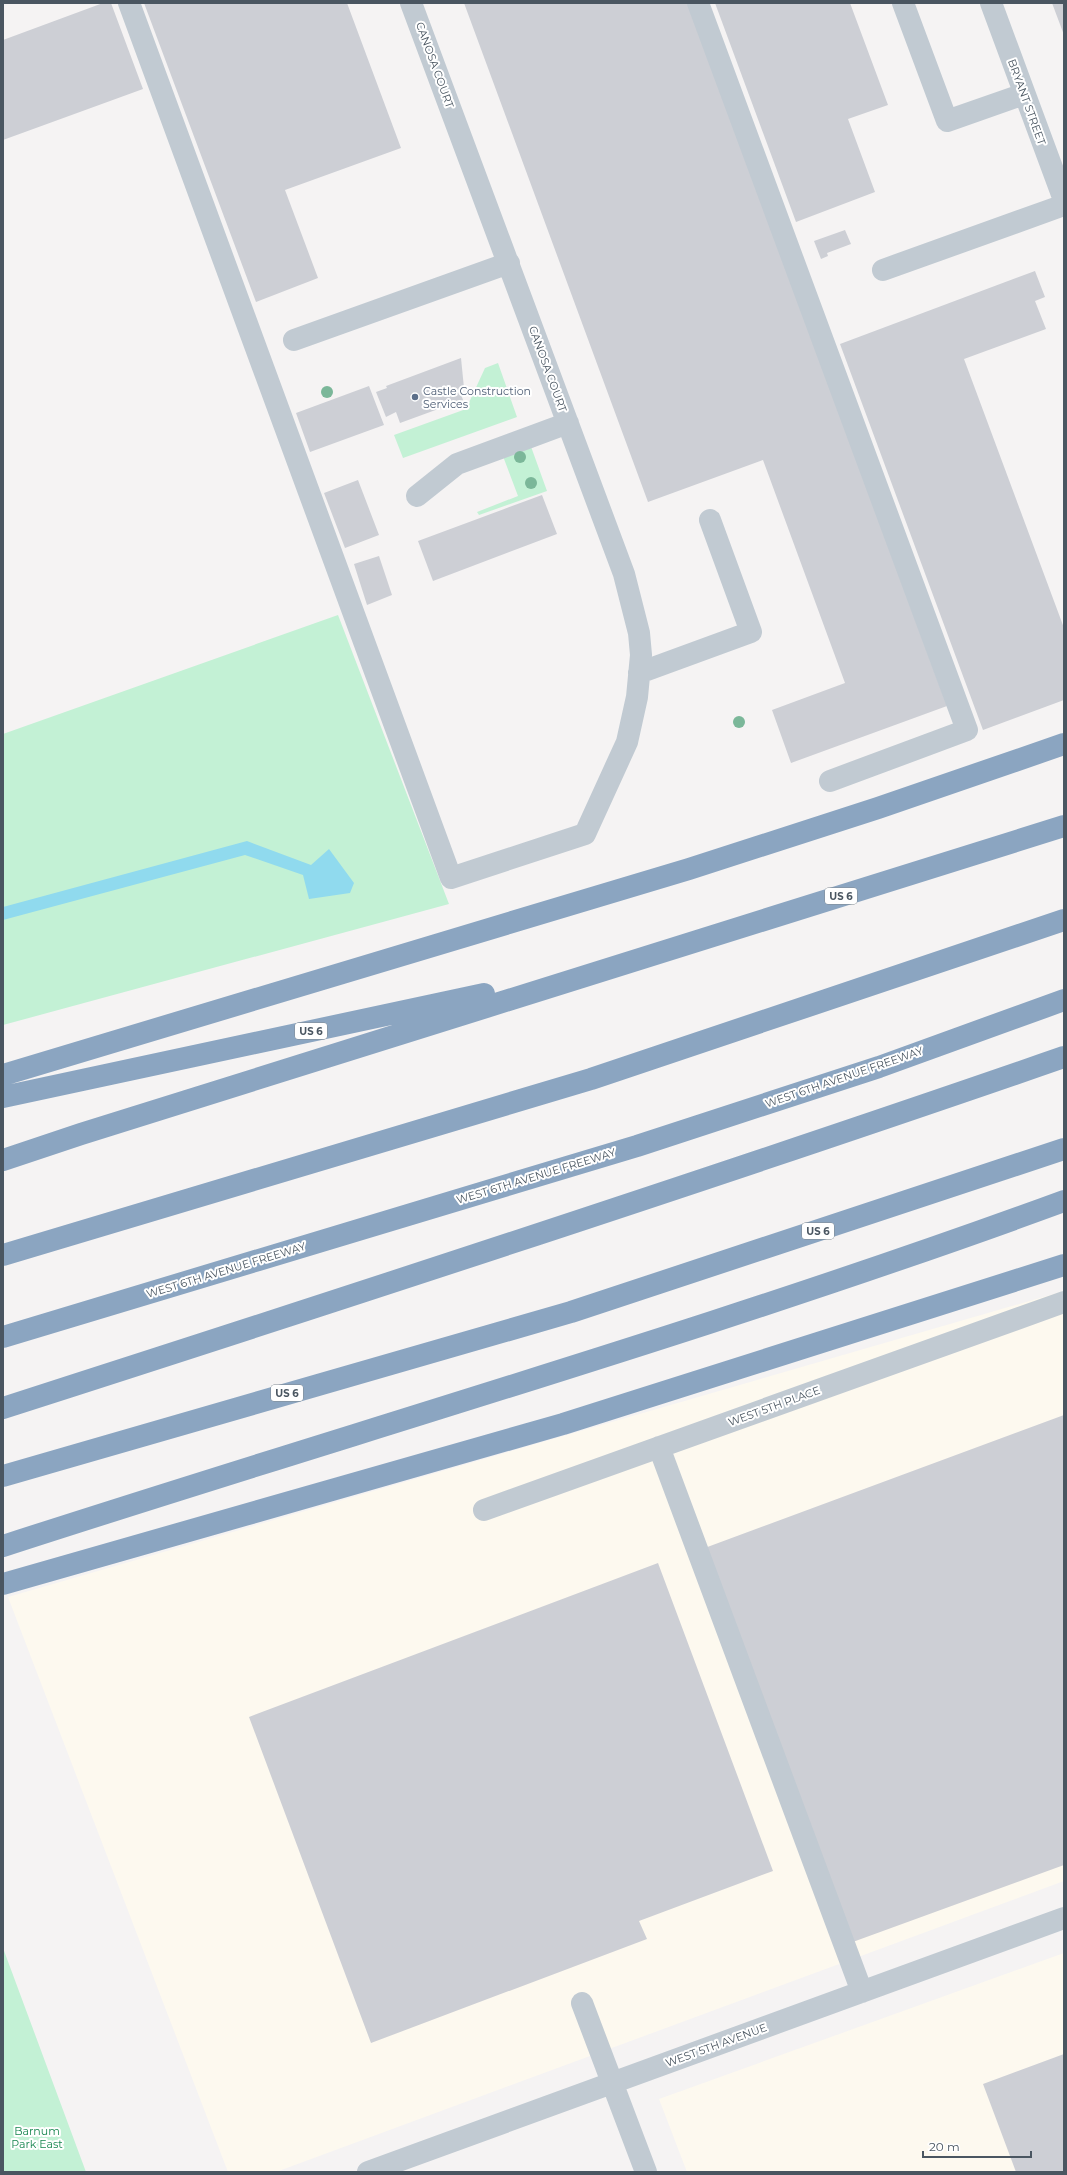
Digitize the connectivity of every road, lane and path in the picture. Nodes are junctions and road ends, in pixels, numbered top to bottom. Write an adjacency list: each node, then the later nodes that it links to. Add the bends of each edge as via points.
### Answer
1 (129, 3): 15 (street, CANOSA COURT, via 451,878 585,834 627,742 637,698)
2 (411, 3): 9 (street, CANOSA COURT)
3 (698, 3): 17 (street, via 967,730)
4 (903, 3): 6 (street, via 947,121)
5 (990, 3): 6 (street, BRYANT STREET)
6 (1024, 94): 7 (street, BRYANT STREET)
7 (1064, 200)
8 (1064, 205): 10 (street)
9 (509, 264): 11 (street); 12 (street, CANOSA COURT)
10 (883, 270)
11 (294, 340)
12 (568, 423): 13 (street, via 457,464); 15 (street, CANOSA COURT, via 628,587 639,633)
13 (417, 496)
14 (710, 520): 15 (street, via 751,632)
15 (639, 673)
16 (1064, 744): 23 (highway, via 689,869)
17 (830, 781)
18 (1064, 826): 20 (highway, US 6)
19 (1064, 920): 28 (highway, via 592,1079)
20 (619, 966): 24 (highway, US 6); 26 (highway)
21 (1064, 1000): 31 (highway, WEST 6TH AVENUE FREEWAY, via 879,1067 637,1146)
22 (1064, 1057): 32 (highway, via 437,1269)
23 (3, 1075)
24 (3, 1097)
25 (1064, 1149): 34 (highway, US 6, via 571,1312)
26 (3, 1160)
27 (1064, 1202): 36 (highway, via 722,1319)
28 (3, 1255)
29 (1064, 1265): 37 (highway, via 563,1424)
30 (1064, 1302): 33 (street, WEST 5TH PLACE)
31 (3, 1337)
32 (3, 1408)
33 (659, 1447): 35 (street, WEST 5TH PLACE); 39 (street)
34 (3, 1476)
35 (484, 1510)
36 (3, 1546)
37 (3, 1584)
38 (1064, 1918): 39 (street, WEST 5TH AVENUE)
39 (862, 1992): 41 (street, WEST 5TH AVENUE)
40 (582, 2003): 41 (street)
41 (613, 2084): 42 (street, WEST 5TH AVENUE); 43 (street)
42 (368, 2172)
43 (646, 2172)

